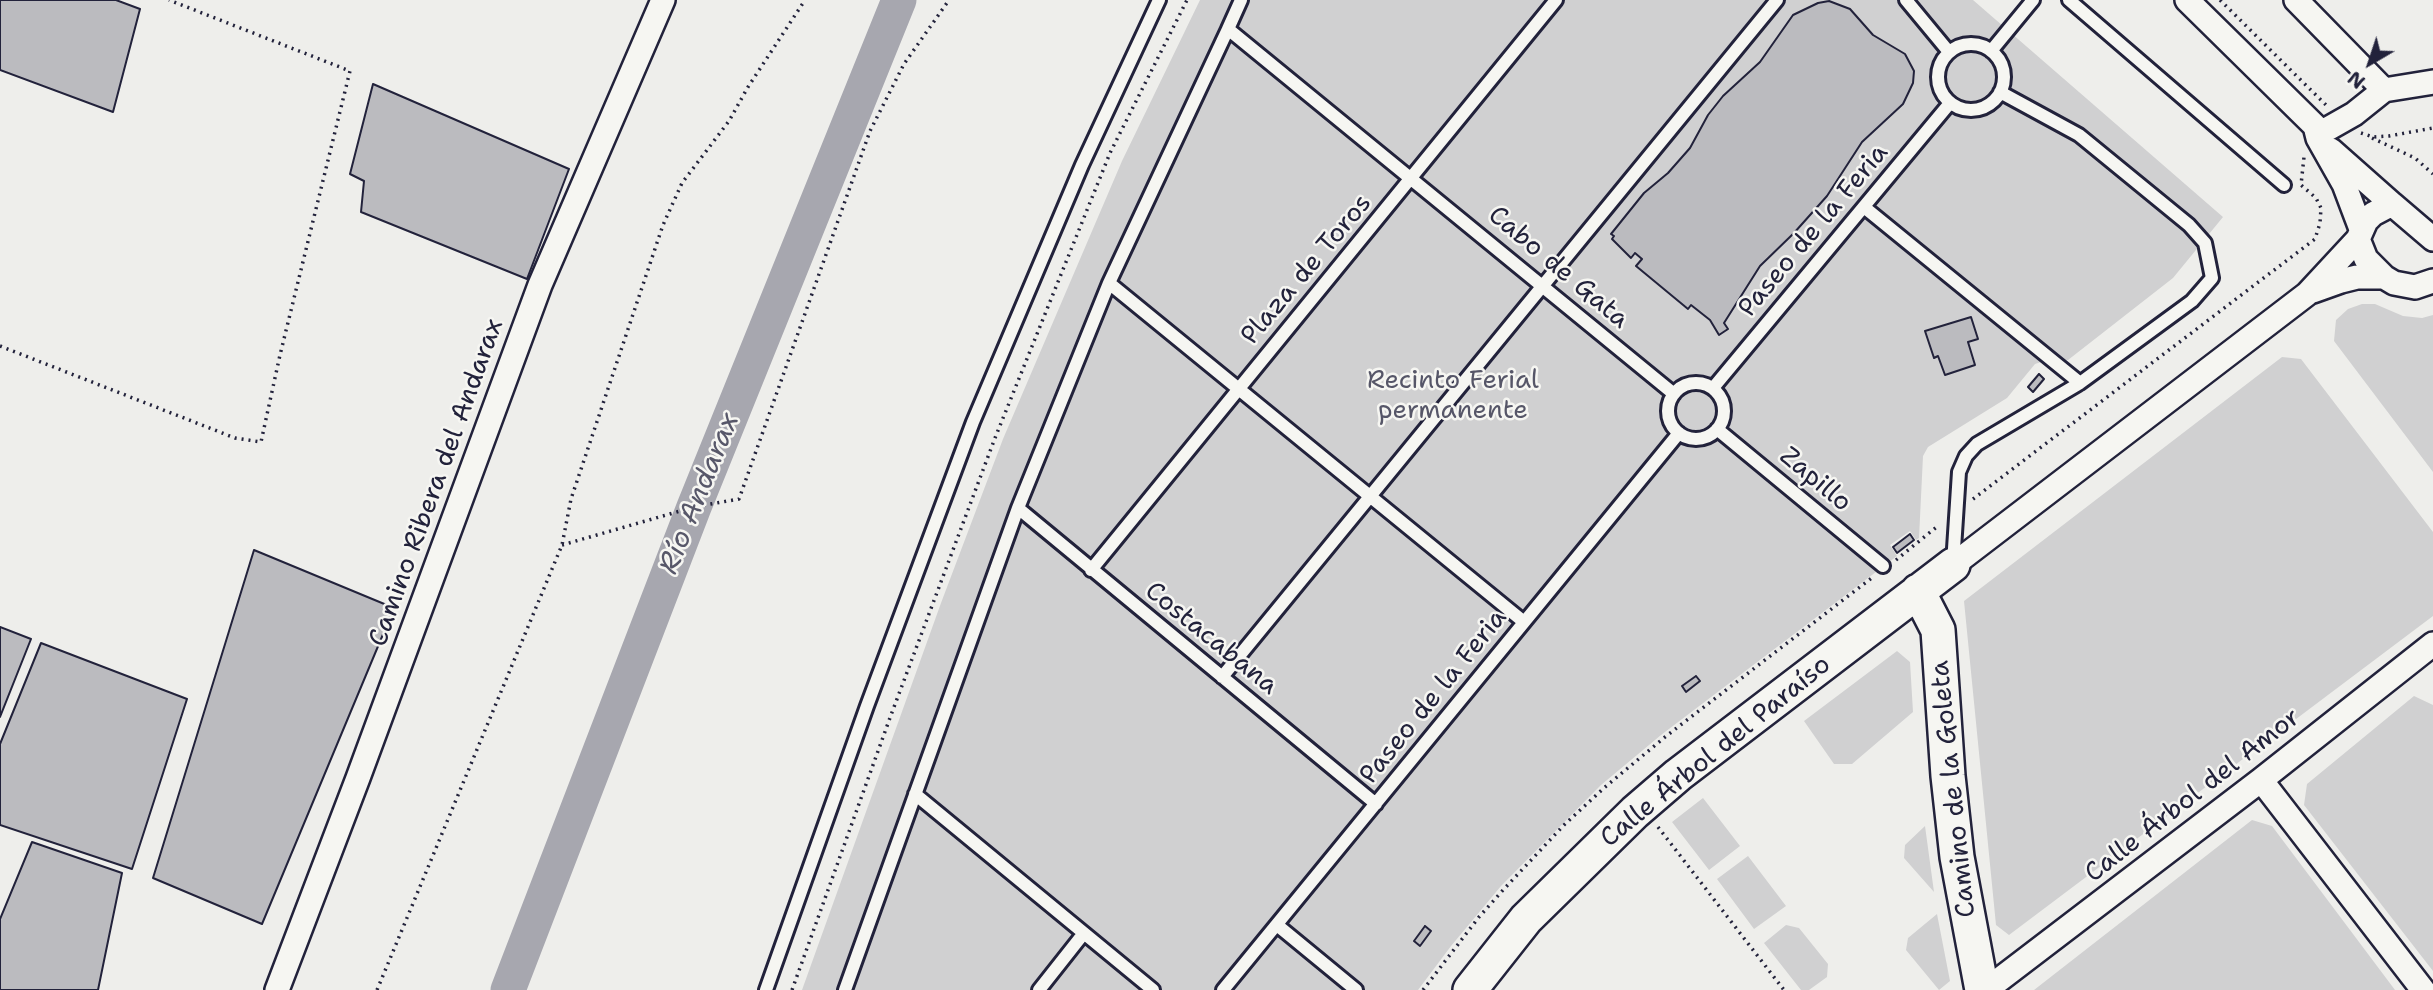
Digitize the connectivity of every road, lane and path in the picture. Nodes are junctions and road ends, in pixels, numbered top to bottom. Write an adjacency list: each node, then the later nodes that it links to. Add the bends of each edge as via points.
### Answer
1 (169, 0): 39 (path, via 350,71 261,442 235,438)
2 (663, 0): 65 (street, Camino Ribera del Andarax, via 540,285)
3 (806, 0): 49 (path, via 729,121 682,183 663,225 571,499)
4 (949, 0): 49 (path, via 904,64 870,131 739,499 694,507)
5 (1158, 0): 67 (lane, via 973,422)
6 (1187, 0): 68 (path, via 1110,153 1000,425)
7 (1241, 0): 16 (lane)
8 (1556, 0): 28 (lane, Plaza de Toros)
9 (1777, 0): 36 (lane)
10 (1906, 0): 18 (lane)
11 (2034, 0): 17 (lane)
12 (2069, 0): 29 (lane)
13 (2220, 0): 23 (path)
14 (2297, 0): 20 (street)
15 (2197, 3): 26 (street, via 2315,126)
16 (1228, 29): 28 (lane, Cabo de Gata); 35 (lane)
17 (1991, 51): 18 (lane, via 1972,43); 21 (lane, via 2003,68)
18 (1949, 52): 22 (lane, via 1937,79)
19 (2433, 82): 20 (street)
20 (2384, 90): 23 (street)
21 (2000, 92): 22 (lane, via 1989,105 1976,110); 40 (lane, via 2079,135 2205,243 2212,278 2192,300)
22 (1950, 103): 31 (lane, Paseo de la Feria)
23 (2343, 122): 25 (path); 26 (street, via 2324,131)
24 (2433, 128): 25 (path, via 2401,135)
25 (2367, 135): 27 (path, via 2415,158)
26 (2311, 147): 30 (street); 32 (street, via 2344,184); 48 (path, via 2301,185 2321,208 2315,239)
27 (2433, 174)
28 (1413, 178): 36 (lane, Cabo de Gata); 41 (lane, Plaza de Toros)
29 (2284, 185)
30 (2392, 204): 32 (street, via 2373,214); 33 (street)
31 (1864, 207): 40 (lane); 42 (lane, Paseo de la Feria)
32 (2360, 234): 34 (street, via 2366,259); 38 (street)
33 (2433, 239)
34 (2384, 277): 37 (street, via 2394,283); 38 (street, via 2357,277)
35 (1109, 282): 41 (lane); 47 (lane)
36 (1543, 285): 43 (lane, Cabo de Gata); 46 (lane)
37 (2427, 286)
38 (2307, 294): 50 (street)
39 (0, 346)
40 (2080, 383): 48 (lane, via 1977,444 1965,456)
41 (1238, 388): 46 (lane); 52 (lane, Plaza de Toros)
42 (1713, 388): 43 (lane, via 1691,384); 44 (lane, via 1724,409)
43 (1674, 394): 45 (lane, via 1669,416)
44 (1717, 429): 45 (lane, via 1698,439); 51 (lane, Zapillo)
45 (1679, 433): 54 (lane, Paseo de la Feria)
46 (1370, 496): 54 (lane); 56 (lane)
47 (1018, 508): 52 (lane, Costacabana); 60 (lane)
48 (1956, 512): 50 (lane); 51 (path)
49 (562, 545): 66 (path)
50 (1953, 565): 53 (street, Calle Árbol del Paraíso)
51 (1884, 567): 57 (path)
52 (1091, 570): 56 (lane, Costacabana)
53 (1918, 592): 75 (street, Calle Árbol del Paraíso, via 1635,812 1526,919); 77 (street, Camino de la Goleta, via 1938,630 1957,857)
54 (1524, 622): 61 (lane, Paseo de la Feria)
55 (2433, 643): 58 (street, Calle Árbol del Amor)
56 (1222, 677): 61 (lane, Costacabana)
57 (1615, 779): 59 (path); 74 (path, via 1504,889)
58 (2262, 780): 77 (street, Calle Árbol del Amor); 78 (street)
59 (1621, 786)
60 (915, 794): 64 (lane); 69 (lane)
61 (1376, 804): 63 (lane, Paseo de la Feria)
62 (1653, 822): 76 (path)
63 (1277, 925): 72 (lane, Paseo de la Feria); 73 (lane)
64 (1084, 933): 70 (lane); 71 (lane)
65 (277, 990)
66 (377, 990)
67 (766, 990)
68 (792, 990)
69 (845, 990)
70 (1039, 990)
71 (1153, 990)
72 (1223, 990)
73 (1356, 990)
74 (1423, 990)
75 (1470, 990)
76 (1784, 990)
77 (1984, 990)
78 (2423, 990)

